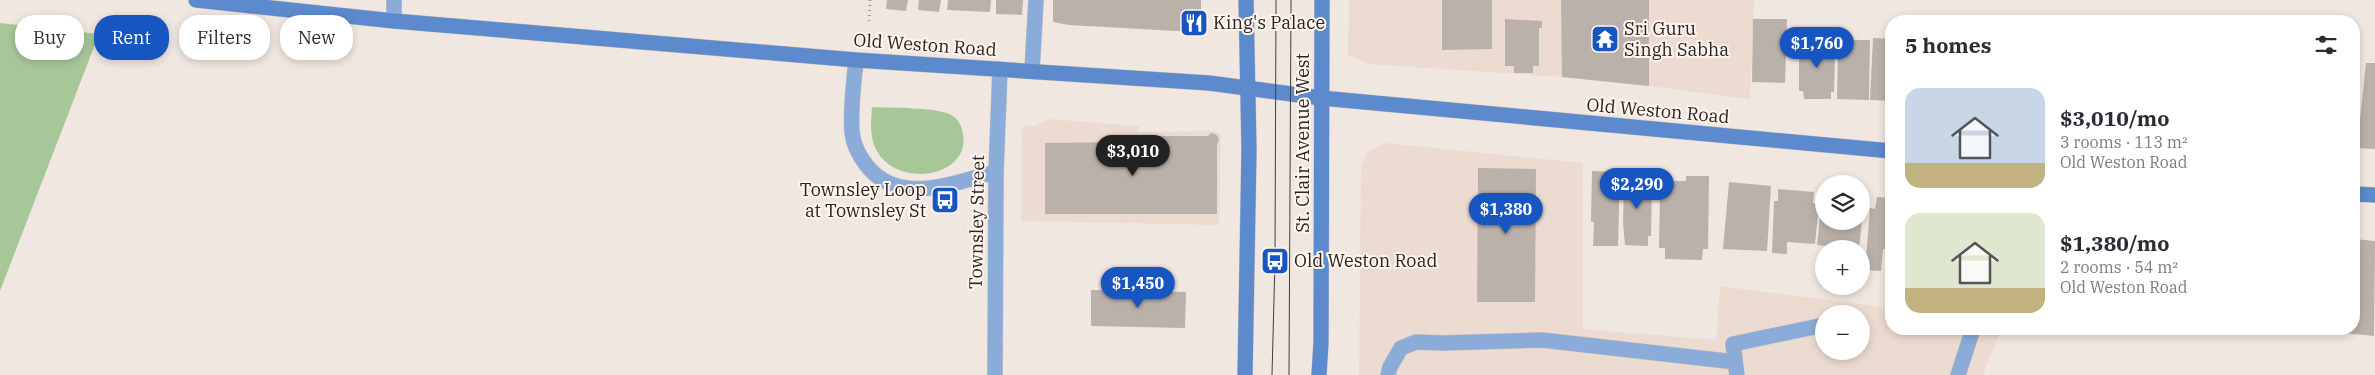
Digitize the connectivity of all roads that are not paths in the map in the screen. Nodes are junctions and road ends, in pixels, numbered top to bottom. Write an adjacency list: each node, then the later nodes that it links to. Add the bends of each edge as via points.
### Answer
1 (196, 0): 6 (main road, Old Weston Road)
2 (394, 0): 6 (street)
3 (1036, 0): 9 (street)
4 (1246, 0): 10 (main road)
5 (1322, 0): 11 (main road, St. Clair Avenue West)
6 (394, 21): 7 (main road, Old Weston Road)
7 (856, 60): 8 (main road, Old Weston Road); 13 (street, via 852,133 862,160 880,178 919,190)
8 (1000, 69): 9 (main road, Old Weston Road); 13 (street, Townsley Street)
9 (1032, 71): 10 (main road, Old Weston Road)
10 (1248, 87): 11 (main road, Old Weston Road); 20 (main road)
11 (1321, 98): 12 (main road, Old Weston Road); 21 (main road, St. Clair Avenue West)
12 (1885, 150)
13 (996, 172): 19 (street, Townsley Street)
14 (2360, 194): 15 (main road)
15 (2375, 195)
16 (1815, 327): 18 (street, via 1733,344)
17 (1971, 335): 23 (street)
18 (1736, 369): 22 (street, via 1542,340 1443,344 1426,341 1401,348)
19 (995, 375)
20 (1245, 375)
21 (1319, 375)
22 (1388, 375)
23 (1958, 375)

